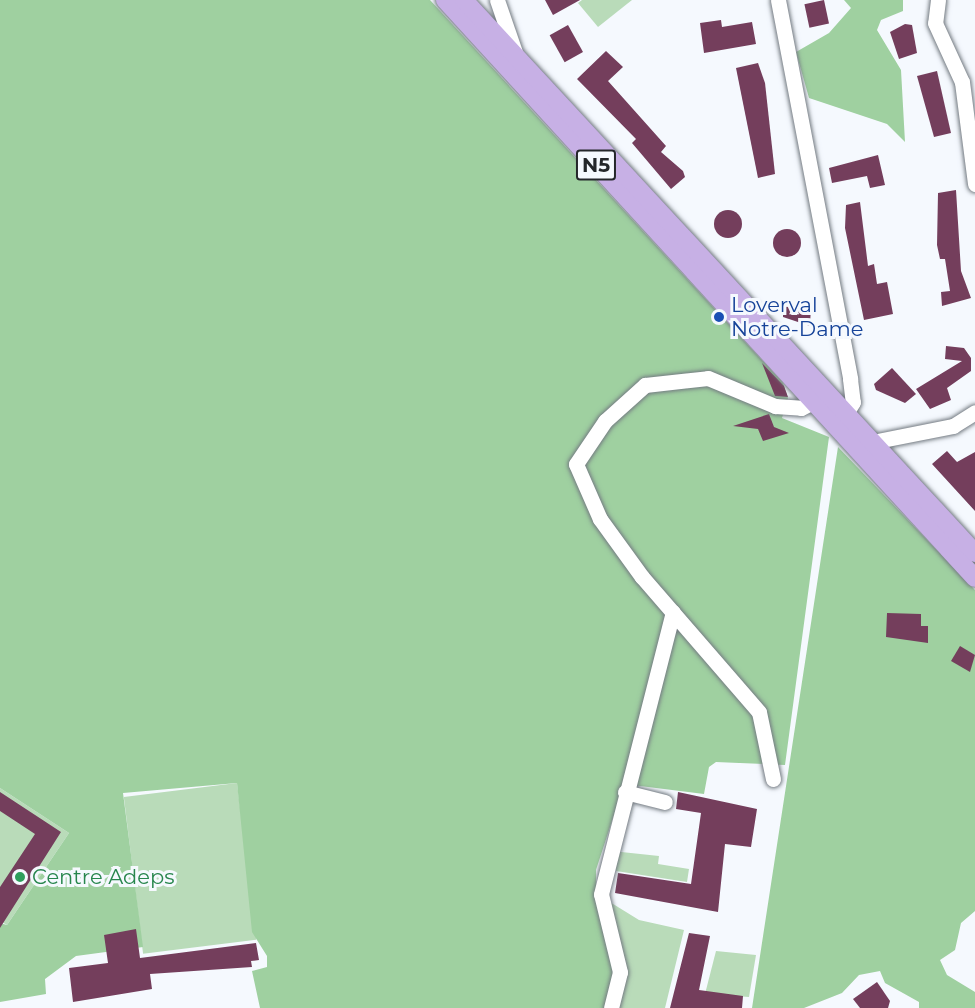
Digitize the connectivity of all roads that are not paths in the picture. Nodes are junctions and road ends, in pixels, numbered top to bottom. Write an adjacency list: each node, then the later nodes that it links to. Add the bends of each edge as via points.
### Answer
1 (445, 0): 7 (main road, N5)
2 (464, 0): 6 (main road, N5)
3 (497, 0): 6 (street)
4 (778, 0): 11 (street, via 850,379 853,402)
5 (938, 0): 8 (street, via 935,23 962,82)
6 (518, 59): 7 (street); 11 (main road, N5)
7 (518, 79): 9 (main road, N5)
8 (975, 184)
9 (813, 402): 11 (main road, N5); 15 (street, via 801,408 776,406 708,378 645,385 594,438 576,464 600,519)
10 (975, 412): 12 (street, via 952,426)
11 (839, 420): 12 (main road, N5)
12 (866, 447): 13 (main road, N5); 14 (main road, N5)
13 (975, 553)
14 (975, 578)
15 (673, 612): 16 (street, via 759,712); 17 (street)
16 (773, 779)
17 (625, 792): 18 (street); 19 (street, via 601,894 620,972)
18 (665, 801)
19 (611, 1008)

